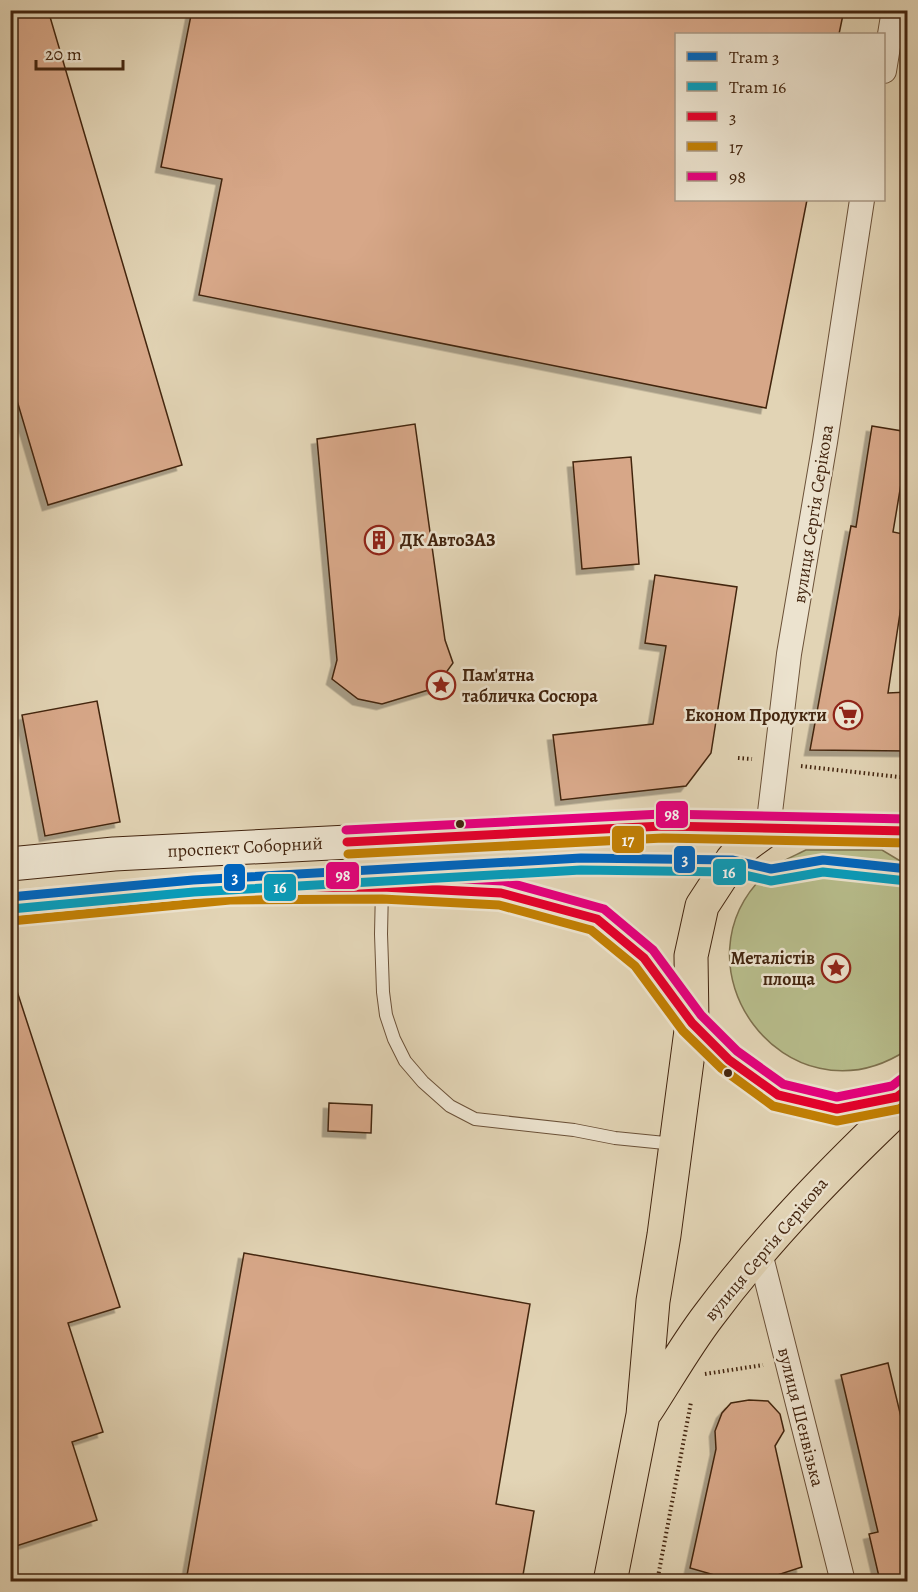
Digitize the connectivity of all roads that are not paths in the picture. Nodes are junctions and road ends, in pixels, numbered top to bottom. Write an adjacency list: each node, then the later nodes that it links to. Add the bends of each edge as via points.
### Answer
1 (894, 10): 2 (street)
2 (885, 65)
3 (862, 201): 4 (street, вулиця Сергія Серікова, via 789,654)
4 (768, 829): 5 (main road); 6 (main road, проспект Соборний, via 663,826 114,854); 9 (main road, вулиця Сергія Серікова, via 737,854 702,906 692,956)
5 (908, 831)
6 (10, 864)
7 (382, 887): 8 (main road, via 229,888); 9 (main road, via 501,893 597,919 644,958); 12 (lane, via 386,1015 405,1061 450,1106 475,1119)
8 (10, 909)
9 (692, 1023): 10 (main road, via 729,1060 778,1095 837,1109 897,1097); 12 (main road, вулиця Сергія Серікова)
10 (908, 1089)
11 (908, 1099): 13 (main road, вулиця Сергія Серікова, via 839,1165)
12 (677, 1144): 14 (main road, вулиця Сергія Серікова, via 654,1301)
13 (760, 1252): 14 (main road, вулиця Сергія Серікова, via 708,1315); 16 (street, вулиця Шенвізька)
14 (644, 1415): 15 (main road, вулиця Сергія Серікова)
15 (610, 1581)
16 (843, 1581)

